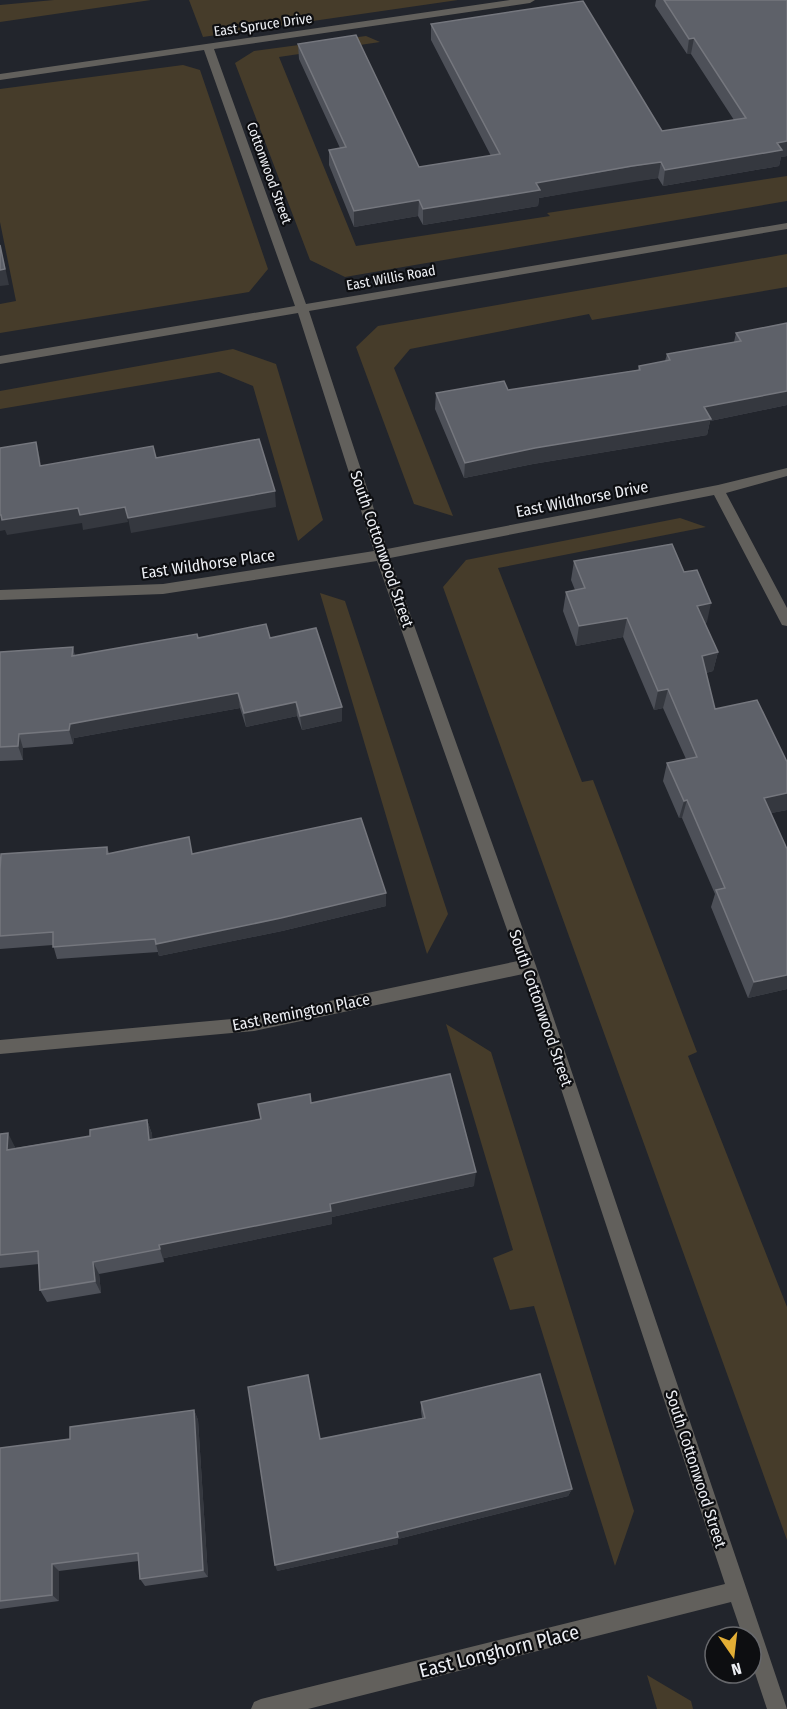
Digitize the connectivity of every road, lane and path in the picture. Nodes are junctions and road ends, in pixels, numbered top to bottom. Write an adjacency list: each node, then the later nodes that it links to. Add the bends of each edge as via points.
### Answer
1 (530, 0): 2 (street, East Spruce Drive)
2 (208, 47): 3 (street, East Spruce Drive); 5 (street, Cottonwood Street)
3 (0, 77)
4 (787, 225): 5 (street, East Willis Road)
5 (302, 308): 6 (street, East Willis Road); 9 (street, South Cottonwood Street)
6 (0, 360)
7 (787, 472): 8 (street, East Wildhorse Drive)
8 (718, 490): 9 (street, East Wildhorse Drive); 11 (street)
9 (382, 555): 10 (street, East Wildhorse Place, via 164,589); 12 (street, South Cottonwood Street)
10 (0, 595)
11 (787, 621)
12 (528, 966): 13 (street, East Remington Place, via 254,1024); 14 (street, South Cottonwood Street)
13 (0, 1047)
14 (736, 1591): 15 (street, East Longhorn Place); 16 (street, South Cottonwood Street)
15 (261, 1709)
16 (777, 1709)

